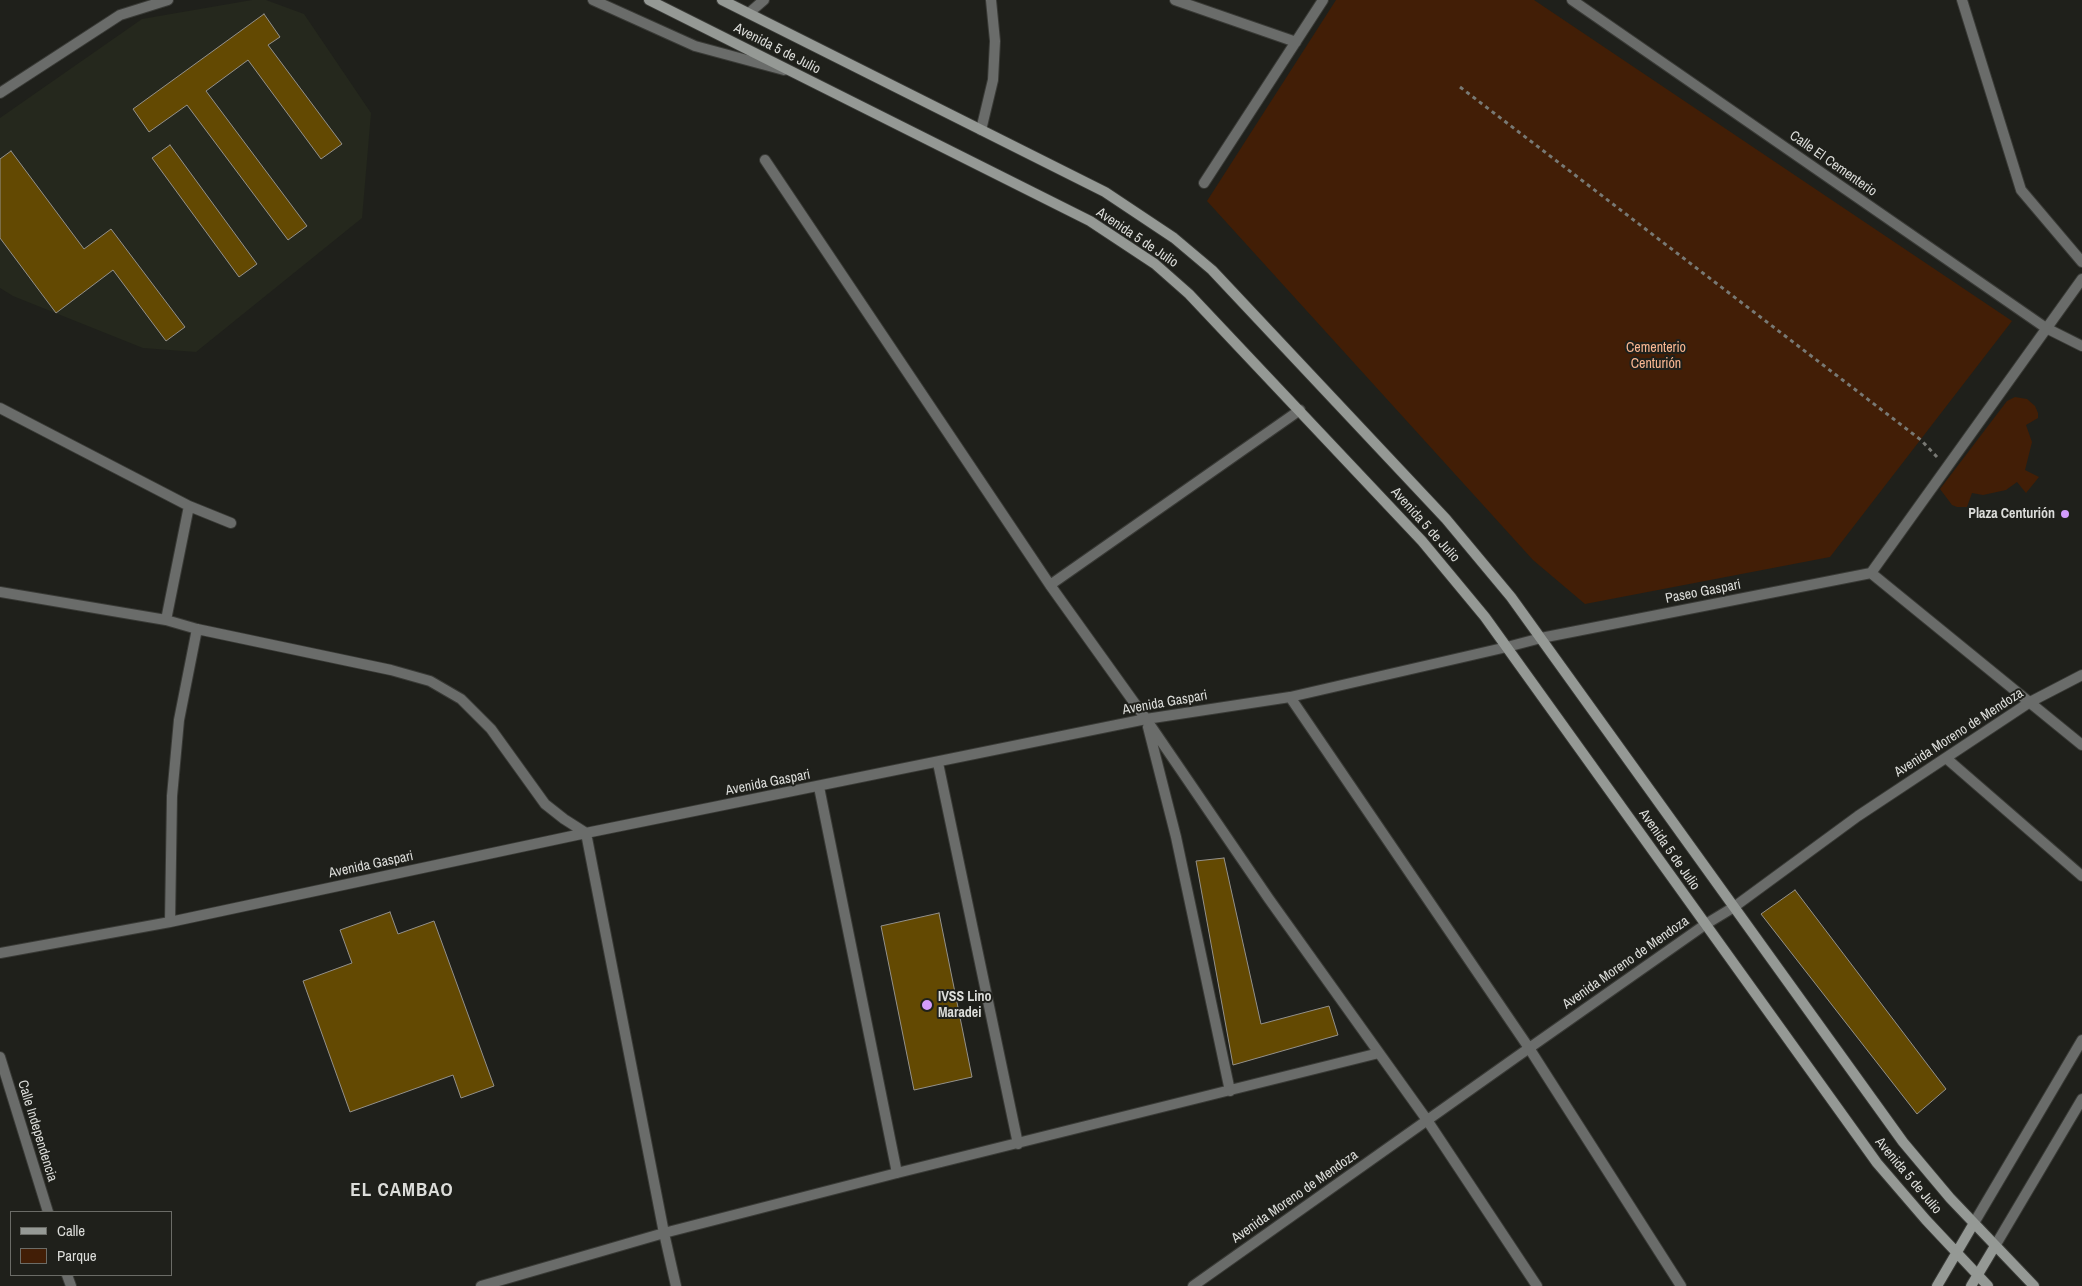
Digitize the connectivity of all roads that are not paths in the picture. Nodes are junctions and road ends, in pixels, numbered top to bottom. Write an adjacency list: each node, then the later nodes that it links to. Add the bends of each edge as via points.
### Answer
1 (168, 0): 14 (street, via 120,15)
2 (593, 0): 13 (street, via 695,46)
3 (649, 0): 13 (street, Avenida 5 de Julio)
4 (722, 0): 11 (street, Avenida 5 de Julio)
5 (764, 0): 11 (street)
6 (991, 0): 15 (street, via 995,41 993,80)
7 (1175, 0): 12 (street)
8 (1323, 0): 12 (street)
9 (1572, 0): 20 (street, Calle El Cementerio)
10 (1962, 0): 18 (street, via 2021,190)
11 (749, 13): 15 (street, Avenida 5 de Julio)
12 (1296, 42): 17 (street)
13 (796, 73): 23 (street, Avenida 5 de Julio, via 1090,221 1131,247 1189,294)
14 (1, 90)
15 (980, 130): 31 (street, Avenida 5 de Julio, via 1105,192 1194,253 1446,519 1511,596)
16 (765, 160): 27 (street)
17 (1204, 183)
18 (2082, 262)
19 (2082, 279): 20 (street)
20 (2046, 328): 21 (street, Calle El Cementerio); 26 (street)
21 (2082, 346)
22 (0, 408): 24 (street)
23 (1300, 410): 27 (street); 32 (street, Avenida 5 de Julio, via 1451,574)
24 (189, 506): 25 (street); 29 (street)
25 (231, 523)
26 (1871, 573): 31 (street, Paseo Gaspari); 35 (street)
27 (1050, 585): 36 (street)
28 (0, 592): 29 (street)
29 (166, 620): 30 (street)
30 (197, 629): 41 (street, via 391,670 430,682 461,699 491,729 546,804); 44 (street, via 179,720 172,796)
31 (1540, 638): 32 (street, Avenida Gaspari); 43 (street, Avenida 5 de Julio)
32 (1507, 647): 34 (street, Avenida Gaspari); 45 (street, Avenida 5 de Julio)
33 (2082, 675): 35 (street, Avenida Moreno de Mendoza)
34 (1290, 697): 36 (street, Avenida Gaspari); 48 (street)
35 (2030, 702): 37 (street); 38 (street, Avenida Moreno de Mendoza)
36 (1146, 719): 39 (street, Avenida Gaspari); 49 (street); 51 (street, via 1176,837)
37 (2082, 745)
38 (1946, 758): 42 (street); 43 (street, Avenida Moreno de Mendoza, via 1858,816)
39 (938, 763): 40 (street, Avenida Gaspari); 54 (street)
40 (819, 787): 41 (street, Avenida Gaspari); 55 (street)
41 (586, 833): 44 (street, Avenida Gaspari); 58 (street)
42 (2082, 876)
43 (1734, 907): 45 (street, Avenida Moreno de Mendoza); 57 (street, Avenida 5 de Julio, via 1903,1142)
44 (170, 922): 46 (street, Avenida Gaspari)
45 (1706, 924): 48 (street, Avenida Moreno de Mendoza); 60 (street, Avenida 5 de Julio, via 1877,1162)
46 (0, 953)
47 (2082, 1040): 57 (street)
48 (1529, 1048): 53 (street, Avenida Moreno de Mendoza); 66 (street)
49 (1379, 1053): 51 (street); 53 (street)
50 (0, 1057): 56 (street, Calle Independencia)
51 (1230, 1091): 54 (street)
52 (2082, 1099): 59 (street)
53 (1427, 1120): 64 (street, Avenida Moreno de Mendoza); 65 (street)
54 (1018, 1144): 55 (street)
55 (897, 1173): 58 (street)
56 (48, 1211)
57 (1974, 1223): 59 (street, Avenida 5 de Julio); 60 (street)
58 (664, 1233): 62 (street); 63 (street)
59 (1995, 1246): 61 (street); 70 (street, Avenida 5 de Julio)
60 (1956, 1253): 61 (street, Avenida 5 de Julio); 67 (street)
61 (1978, 1275): 68 (street); 69 (street, Avenida 5 de Julio)
62 (481, 1286)
63 (676, 1286)
64 (1193, 1286)
65 (1537, 1286)
66 (1682, 1286)
67 (1937, 1286)
68 (1971, 1286)
69 (1988, 1286)
70 (2034, 1286)

